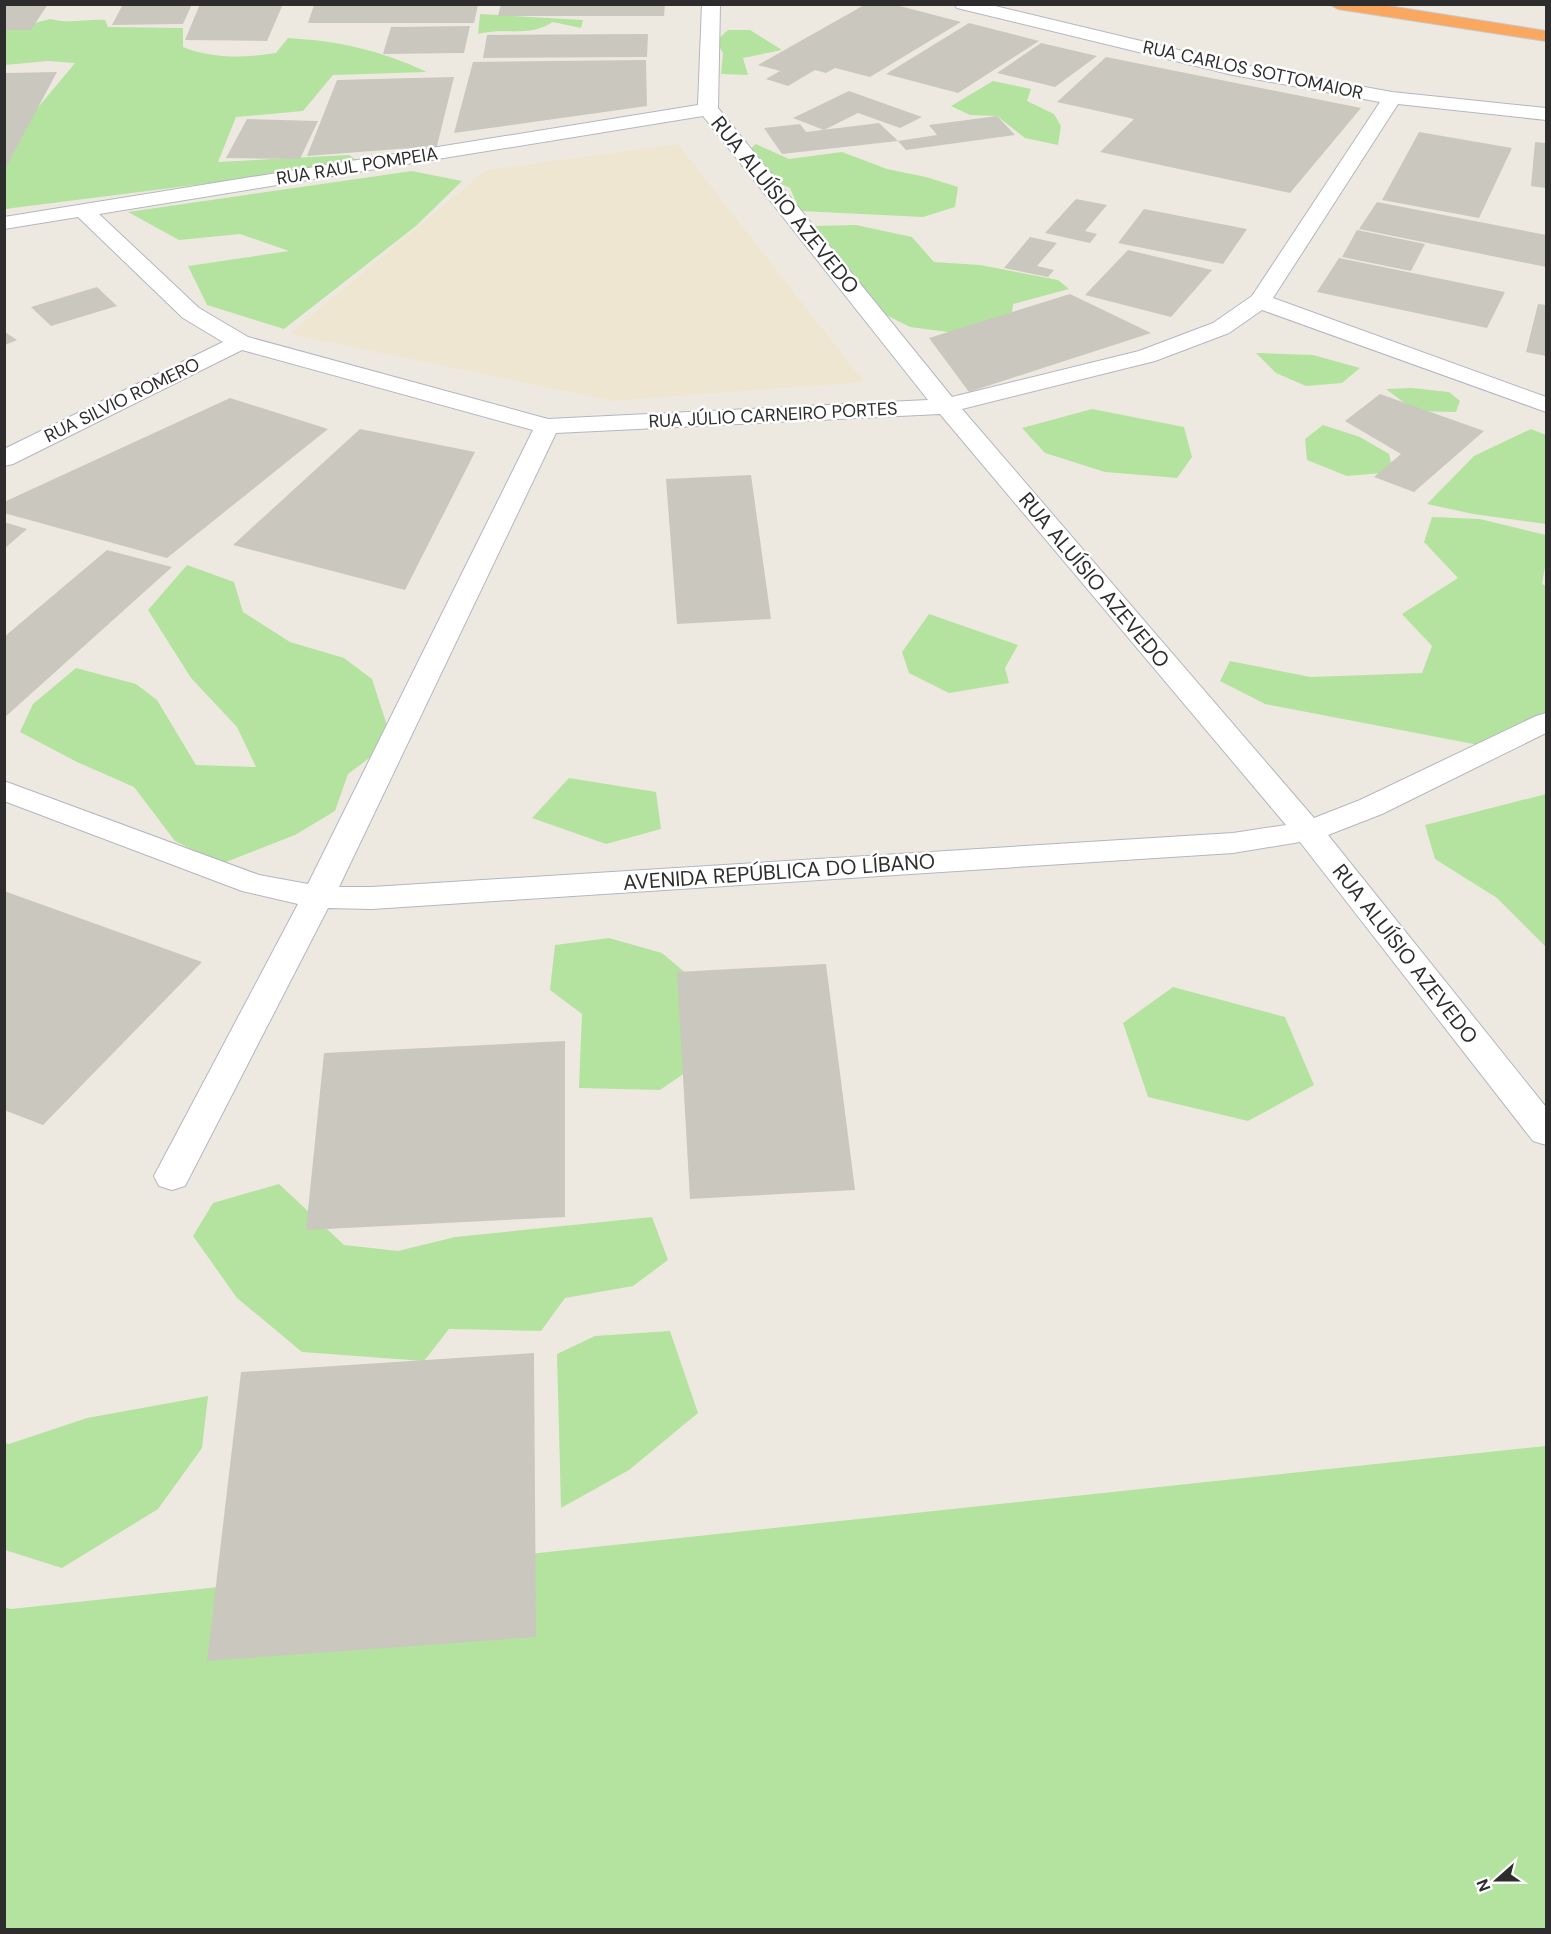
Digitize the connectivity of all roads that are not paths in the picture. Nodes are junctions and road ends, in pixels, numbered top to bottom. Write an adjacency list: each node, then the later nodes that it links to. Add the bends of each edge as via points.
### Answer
1 (711, 4): 8 (street, RUA ALUÍSIO AZEVEDO)
2 (963, 4): 7 (street, RUA CARLOS SOTTOMAIOR, via 1233,69)
3 (1338, 4): 6 (highway)
4 (1448, 4): 5 (highway)
5 (1546, 19)
6 (1546, 36)
7 (1392, 98): 9 (street, RUA CARLOS SOTTOMAIOR); 12 (street, RUA JÚLIO CARNEIRO PORTES)
8 (708, 109): 10 (street, RUA RAUL POMPEIA); 15 (street, RUA ALUÍSIO AZEVEDO)
9 (1546, 114)
10 (84, 211): 11 (street, RUA RAUL POMPEIA); 13 (street, RUA JÚLIO CARNEIRO PORTES, via 191,313)
11 (4, 223)
12 (1260, 301): 14 (street); 15 (street, RUA JÚLIO CARNEIRO PORTES, via 1221,328 1147,356)
13 (240, 342): 16 (street, RUA JÚLIO CARNEIRO PORTES); 17 (street, RUA SILVIO ROMERO)
14 (1546, 405)
15 (946, 406): 16 (street, RUA JÚLIO CARNEIRO PORTES); 20 (street, RUA ALUÍSIO AZEVEDO)
16 (547, 426): 21 (street)
17 (4, 459)
18 (1546, 722): 20 (street, AVENIDA REPÚBLICA DO LÍBANO, via 1371,807)
19 (4, 790): 21 (street, AVENIDA REPÚBLICA DO LÍBANO, via 253,884)
20 (1308, 831): 21 (street, AVENIDA REPÚBLICA DO LÍBANO, via 1233,843 372,898); 22 (street, RUA ALUÍSIO AZEVEDO)
21 (318, 897): 23 (street)
22 (1546, 1132)
23 (172, 1176)

